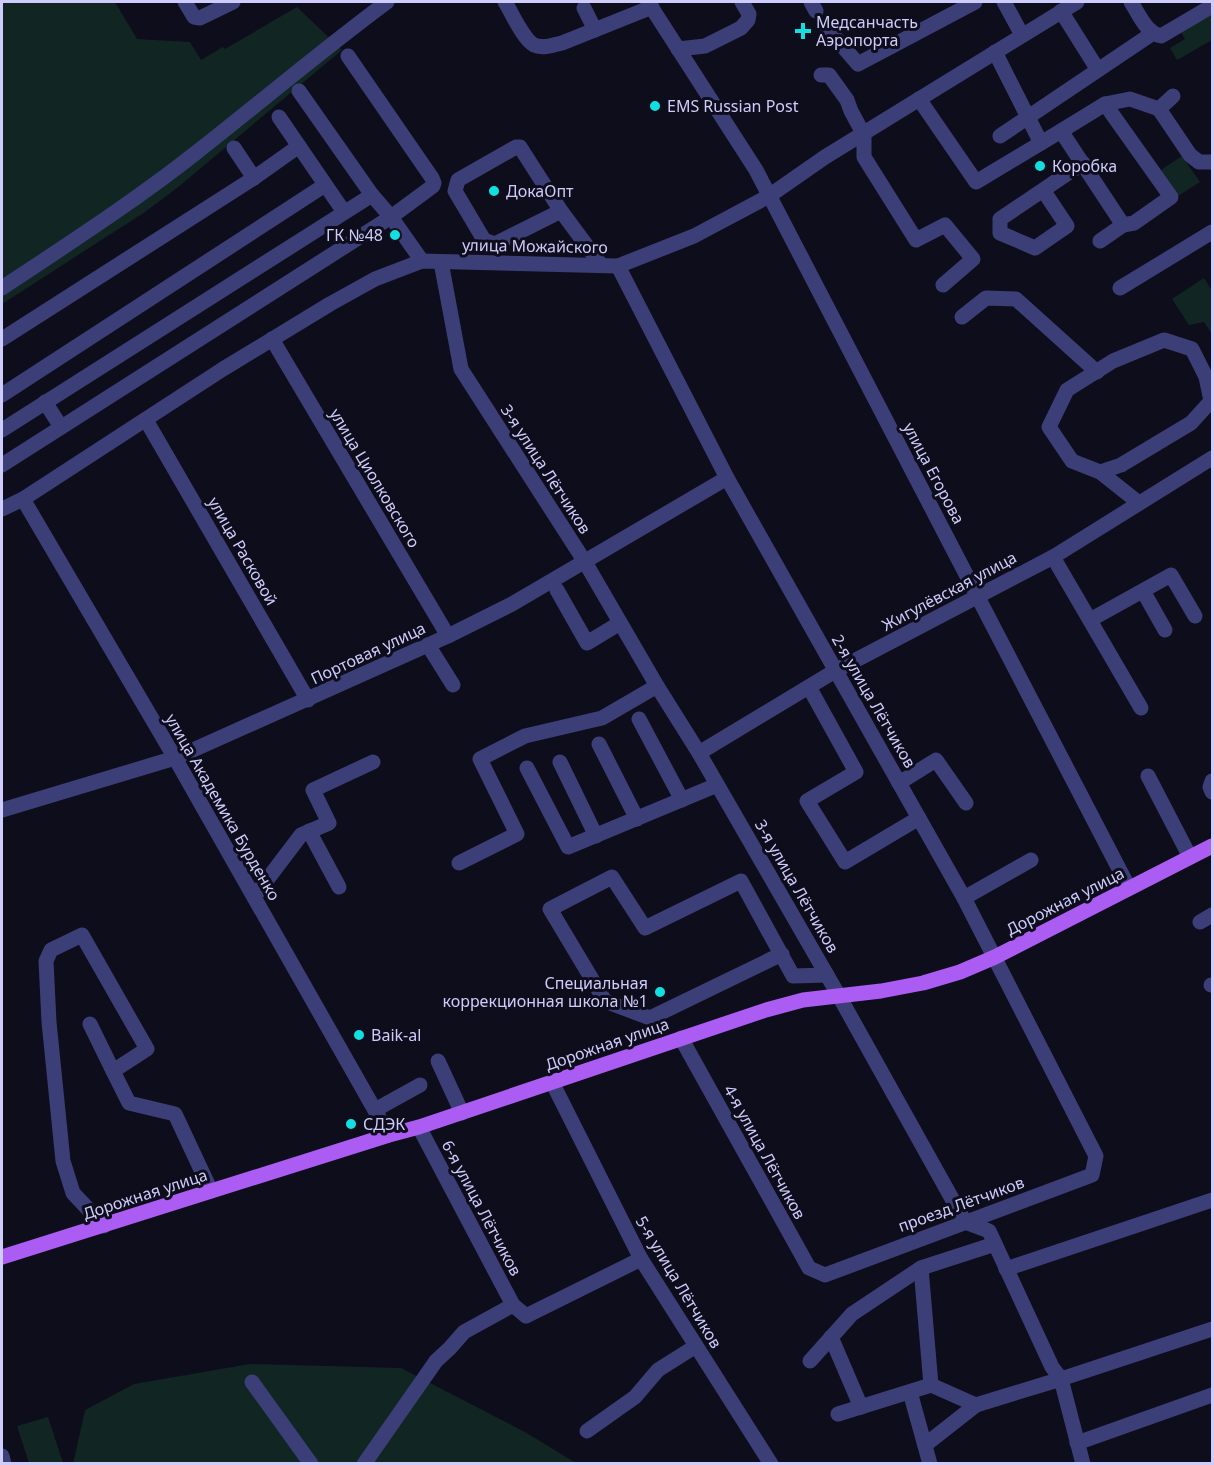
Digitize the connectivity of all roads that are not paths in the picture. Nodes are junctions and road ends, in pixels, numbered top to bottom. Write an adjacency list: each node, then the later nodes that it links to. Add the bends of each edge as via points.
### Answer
1 (185, 2): 2 (street, via 194,17 200,18)
2 (232, 2)
3 (387, 2): 54 (street, via 195,154)
4 (505, 2): 15 (street, via 535,46 562,43)
5 (742, 2): 18 (street, via 748,20 741,28 705,46)
6 (1004, 2): 17 (street)
7 (1077, 2): 13 (street, улица Можайского)
8 (1131, 2): 16 (street)
9 (650, 4): 15 (street); 18 (street, улица Егорова)
10 (964, 4): 14 (street, via 858,64)
11 (1212, 6): 16 (street, via 1161,36)
12 (584, 8): 15 (street)
13 (1061, 11): 17 (street, улица Можайского); 21 (street)
14 (826, 28)
15 (595, 30)
16 (1153, 33): 21 (street)
17 (1022, 35): 19 (street, улица Можайского)
18 (678, 49): 42 (street, улица Егорова)
19 (995, 52): 25 (street, улица Можайского); 29 (street)
20 (348, 56): 45 (street, via 434,183)
21 (1098, 70): 29 (street)
22 (821, 75): 31 (street, via 829,75 835,83)
23 (299, 91): 41 (street)
24 (1173, 96): 27 (street)
25 (919, 99): 31 (street, улица Можайского); 33 (street, via 976,182)
26 (1105, 104): 27 (street, via 1130,99); 30 (street); 46 (street, via 1171,197 1134,223)
27 (1159, 109): 36 (street, via 1190,155 1199,162)
28 (279, 117): 34 (street)
29 (1028, 117): 32 (street); 33 (street)
30 (1061, 131): 33 (street); 37 (street)
31 (864, 135): 42 (street, улица Можайского); 53 (street, via 864,158 916,240 945,225 973,259)
32 (1000, 136)
33 (1041, 143)
34 (299, 146): 38 (street); 39 (street)
35 (234, 148): 38 (street)
36 (1212, 162)
37 (1083, 163): 40 (street); 46 (street)
38 (254, 178): 57 (street)
39 (325, 185): 44 (street); 60 (street)
40 (1043, 190)
41 (372, 195): 44 (street); 45 (street)
42 (769, 196): 52 (street, улица Можайского, via 694,236); 76 (street, улица Егорова)
43 (561, 211): 43 (street, via 520,147 458,180 455,190 489,243 495,244); 51 (street)
44 (344, 212): 61 (street)
45 (391, 217): 49 (street); 63 (street)
46 (1123, 225): 48 (street)
47 (1212, 232): 55 (street)
48 (1100, 241)
49 (422, 261): 50 (street, улица Можайского); 58 (street, улица Можайского, via 375,279)
50 (441, 262): 51 (street, улица Можайского); 73 (street, 3-я улица Лётчиков, via 461,369)
51 (601, 265): 52 (street, улица Можайского)
52 (618, 266): 68 (street, 2-я улица Лётчиков)
53 (943, 285)
54 (2, 288)
55 (1120, 288)
56 (962, 317): 59 (street, via 986,298 1016,299)
57 (2, 339)
58 (272, 339): 62 (street, улица Можайского); 81 (street, улица Циолковского)
59 (1097, 372): 67 (street, via 1067,390 1049,427 1072,461); 67 (street, via 1113,361 1164,340 1192,349 1206,377 1211,401 1191,423 1121,465)
60 (2, 394)
61 (45, 402): 63 (street); 64 (street)
62 (146, 420): 69 (street, улица Можайского); 87 (street, улица Расковой)
63 (61, 427): 66 (street)
64 (2, 430)
65 (1212, 458): 70 (street, Жигулёвская улица)
66 (2, 465)
67 (1100, 472): 70 (street)
68 (727, 478): 73 (street, Портовая улица); 83 (street, 2-я улица Лётчиков)
69 (23, 499): 71 (street, улица Можайского); 92 (street, улица Академика Бурденко)
70 (1139, 503): 72 (street, Жигулёвская улица)
71 (2, 509)
72 (1053, 557): 76 (street, Жигулёвская улица); 78 (street)
73 (585, 562): 79 (street, 3-я улица Лётчиков); 81 (street, Портовая улица)
74 (557, 591): 79 (street, via 586,643)
75 (1143, 591): 77 (street, via 1171,575); 78 (street); 80 (street)
76 (979, 597): 83 (street, Жигулёвская улица); 113 (street, улица Егорова)
77 (1188, 612)
78 (1090, 620): 88 (street)
79 (620, 622): 85 (street, 3-я улица Лётчиков)
80 (1165, 630)
81 (448, 636): 82 (street, Портовая улица)
82 (428, 645): 84 (street); 87 (street, Портовая улица)
83 (835, 671): 86 (street, Жигулёвская улица); 98 (street, 2-я улица Лётчиков)
84 (453, 685)
85 (657, 686): 91 (street, 3-я улица Лётчиков); 111 (street, via 602,718 525,736 480,759 517,834)
86 (809, 687): 91 (street, Жигулёвская улица); 104 (street, via 856,772 807,801 845,861)
87 (308, 700): 92 (street, Портовая улица)
88 (1142, 708)
89 (639, 719): 101 (street)
90 (599, 744): 105 (street)
91 (699, 753): 99 (street, 3-я улица Лётчиков)
92 (175, 758): 103 (street, Портовая улица); 114 (street, улица Академика Бурденко)
93 (373, 762): 106 (street, via 313,790 329,822)
94 (560, 762): 107 (street)
95 (527, 768): 107 (street, via 568,847)
96 (1148, 776): 109 (street)
97 (1212, 781): 100 (street)
98 (899, 783): 102 (street, via 936,760); 104 (street, 2-я улица Лётчиков)
99 (717, 785): 101 (street); 118 (street, 3-я улица Лётчиков)
100 (1212, 792)
101 (682, 800): 105 (street)
102 (966, 803)
103 (2, 810)
104 (919, 818): 115 (street, 2-я улица Лётчиков)
105 (637, 819): 107 (street)
106 (309, 831): 112 (street); 114 (street, via 301,835)
107 (596, 836)
108 (1212, 846): 109 (main road, Дорожная улица)
109 (1190, 857): 113 (main road, Дорожная улица)
110 (1031, 860): 115 (street)
111 (459, 863)
112 (339, 887)
113 (1129, 888): 117 (main road, Дорожная улица)
114 (254, 897): 126 (street, улица Академика Бурденко)
115 (964, 898): 117 (street, 2-я улица Лётчиков)
116 (782, 954): 116 (street, via 741,881 645,928 612,877 550,909 605,1000 650,1018); 118 (street, via 794,976)
117 (995, 957): 119 (main road, Дорожная улица, via 922,983); 130 (street, 2-я улица Лётчиков)
118 (827, 975): 119 (street, 3-я улица Лётчиков)
119 (839, 996): 121 (main road, Дорожная улица, via 803,1000); 133 (street, 3-я улица Лётчиков)
120 (90, 1024): 123 (street)
121 (681, 1038): 124 (main road, Дорожная улица); 140 (street, 4-я улица Лётчиков, via 809,1268)
122 (438, 1061): 127 (street)
123 (113, 1071): 131 (street, via 129,1103 175,1114); 134 (street, via 147,1049 82,935 51,950 46,960 49,1022 63,1161 73,1193)
124 (552, 1082): 127 (main road, Дорожная улица); 137 (street, 5-я улица Лётчиков)
125 (420, 1086): 126 (street)
126 (375, 1110): 129 (street, улица Академика Бурденко)
127 (462, 1113): 128 (main road, Дорожная улица)
128 (419, 1127): 129 (main road, Дорожная улица); 141 (street, 6-я улица Лётчиков)
129 (389, 1135): 131 (main road, Дорожная улица)
130 (1096, 1156): 133 (street, проезд Лётчиков, via 1092,1175)
131 (211, 1191): 134 (main road, Дорожная улица)
132 (1212, 1200): 139 (street)
133 (965, 1222): 135 (street, via 989,1231); 140 (street, проезд Лётчиков)
134 (104, 1226): 136 (main road, Дорожная улица)
135 (995, 1244): 138 (street); 139 (street)
136 (2, 1257)
137 (641, 1259): 141 (street, via 526,1316); 144 (street, 5-я улица Лётчиков)
138 (921, 1268): 143 (street, via 852,1314); 148 (street)
139 (1006, 1269): 146 (street)
140 (825, 1275)
141 (513, 1305): 160 (street, via 464,1332 436,1361)
142 (1212, 1329): 146 (street)
143 (831, 1337): 145 (street); 152 (street)
144 (696, 1346): 154 (street, via 658,1370 635,1397); 161 (street, 5-я улица Лётчиков)
145 (810, 1361)
146 (1061, 1379): 151 (street); 155 (street)
147 (252, 1382): 159 (street)
148 (931, 1385): 149 (street); 151 (street)
149 (910, 1392): 152 (street); 156 (street)
150 (1212, 1395): 155 (street)
151 (976, 1405): 156 (street)
152 (861, 1407): 153 (street)
153 (838, 1414)
154 (587, 1431)
155 (1077, 1443): 163 (street)
156 (925, 1445): 162 (street)
157 (2, 1456): 158 (street)
158 (4, 1464)
159 (311, 1464)
160 (363, 1464)
161 (771, 1464)
162 (930, 1464)
163 (1083, 1464)

